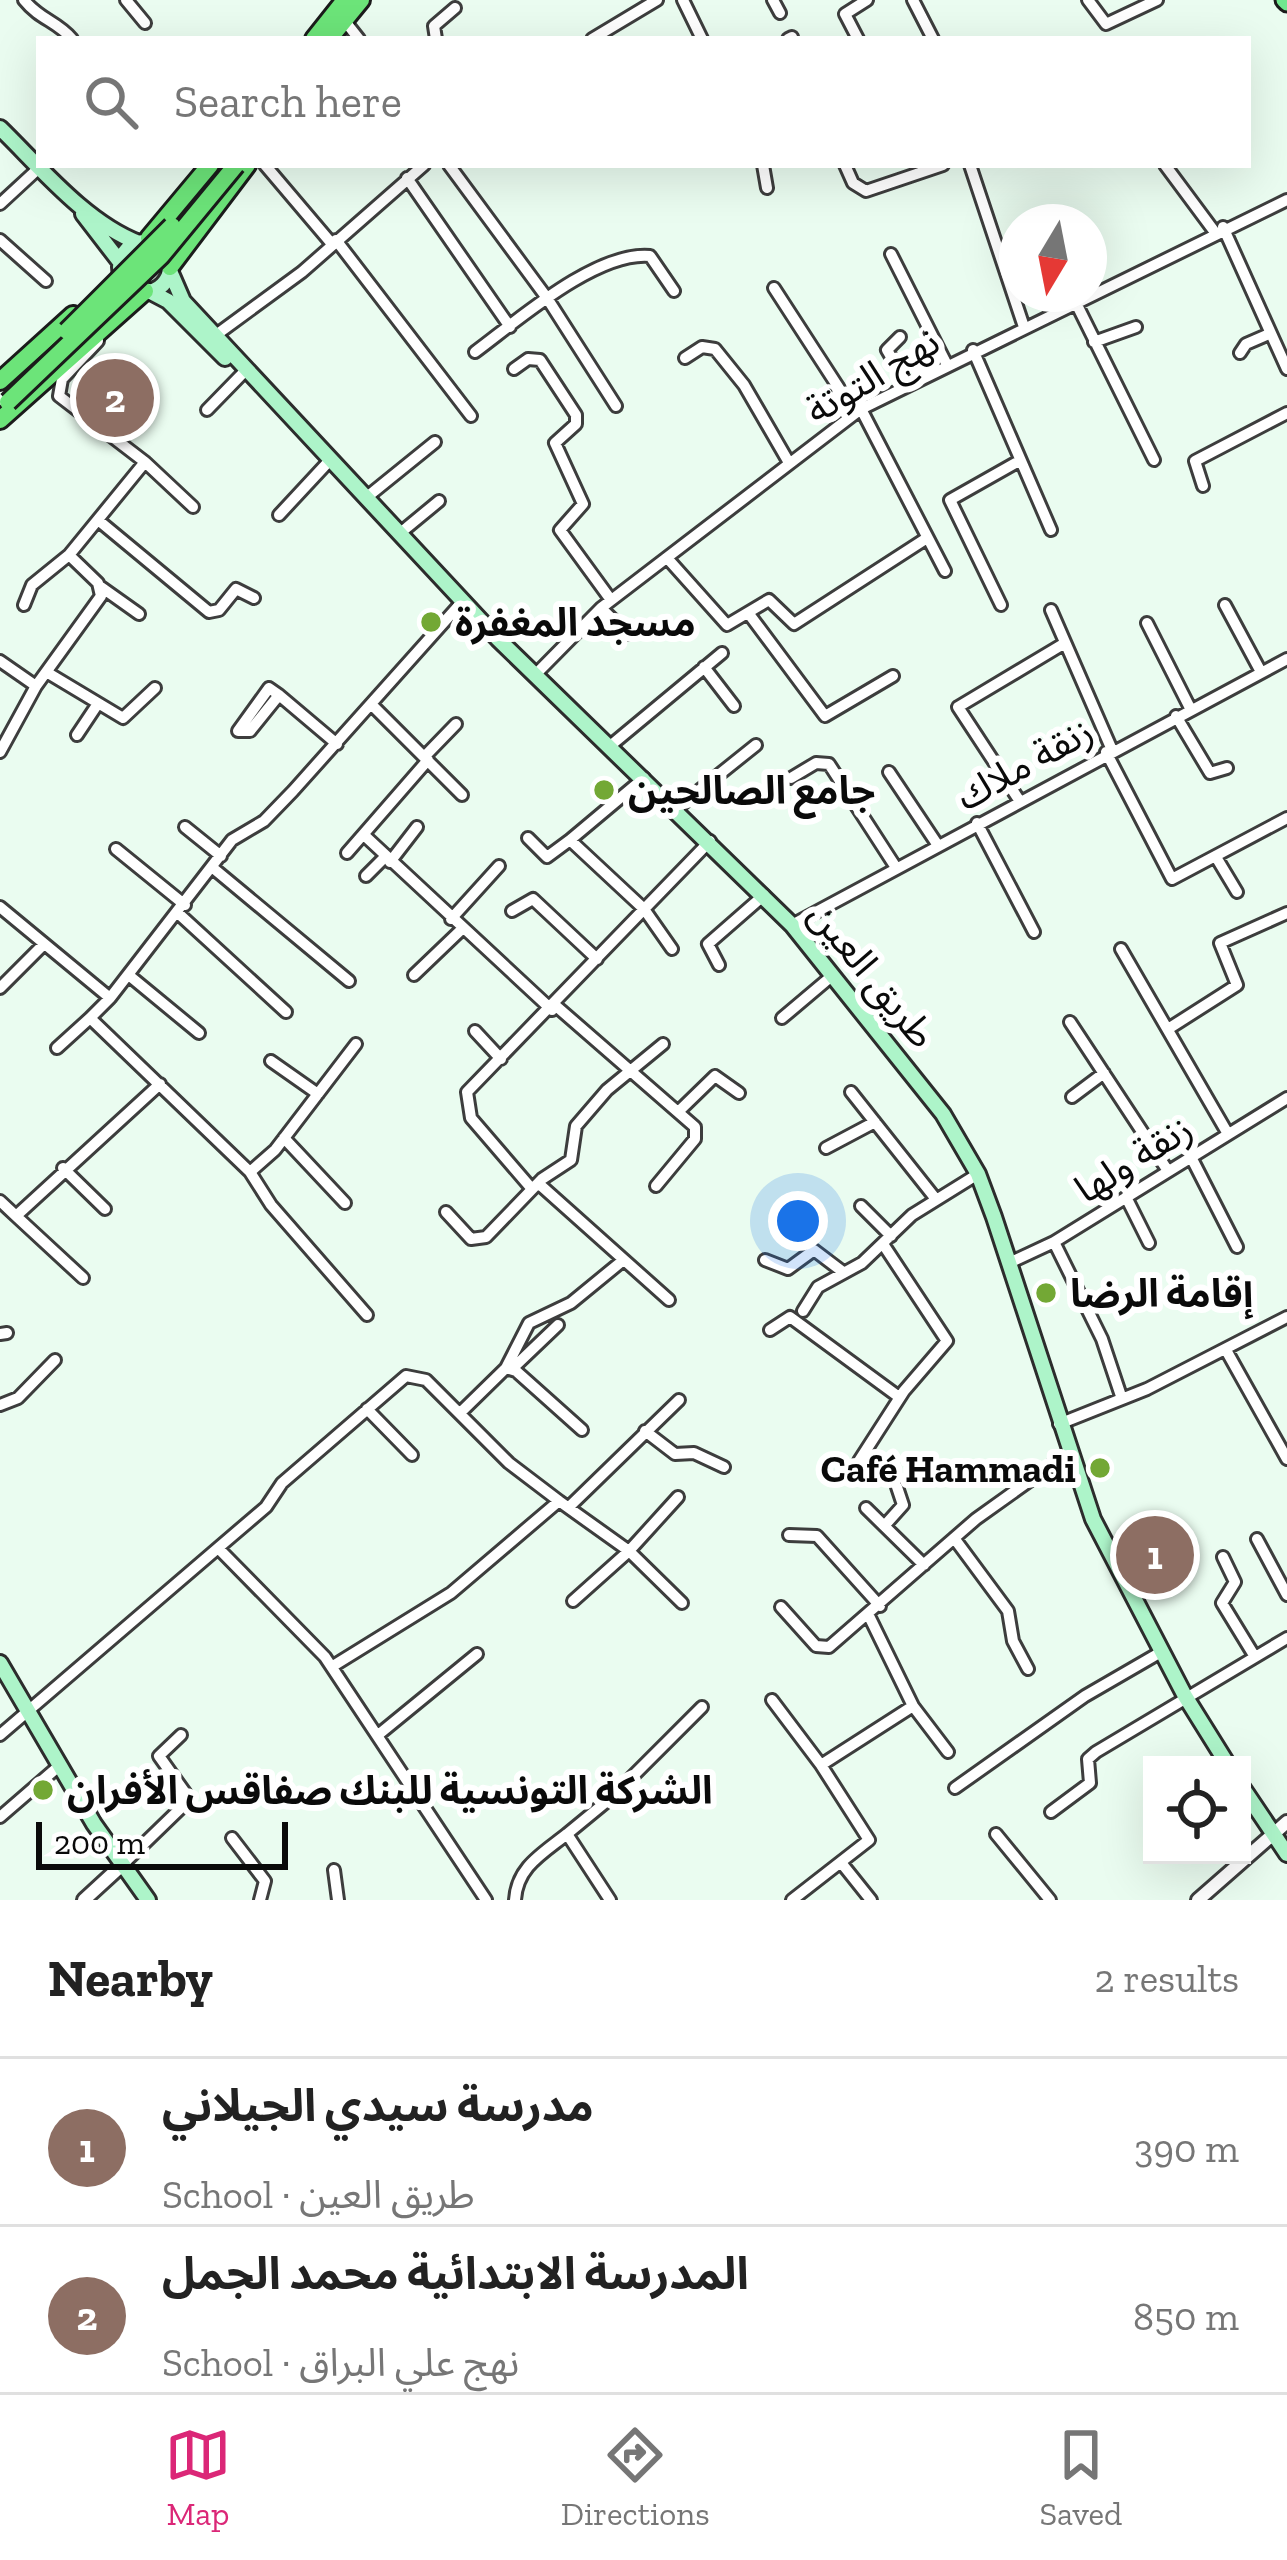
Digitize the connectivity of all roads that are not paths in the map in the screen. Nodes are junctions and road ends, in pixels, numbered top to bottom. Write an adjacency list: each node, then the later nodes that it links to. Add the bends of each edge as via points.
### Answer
1 (24, 0): 15 (street)
2 (127, 0): 14 (street)
3 (361, 0): 11 (highway)
4 (657, 0): 20 (street)
5 (683, 0): 21 (street)
6 (772, 0): 13 (street)
7 (867, 0): 22 (street, via 845,14)
8 (913, 0): 23 (street)
9 (1088, 0): 10 (street, via 1106,24)
10 (1157, 0)
11 (338, 7): 16 (highway); 17 (highway); 18 (street)
12 (455, 8): 19 (street, via 434,26)
13 (780, 14)
14 (145, 22)
15 (69, 36)
16 (305, 36)
17 (316, 36)
18 (356, 36)
19 (436, 36)
20 (597, 36)
21 (701, 36)
22 (856, 36)
23 (931, 36)
24 (0, 128): 25 (main road)
25 (36, 163)
26 (39, 168): 44 (street)
27 (41, 168): 41 (main road)
28 (207, 168): 47 (highway)
29 (219, 168): 78 (highway, bridge, via 152,249)
30 (234, 168): 78 (highway, bridge, via 161,256)
31 (246, 168): 51 (highway)
32 (268, 168): 48 (street)
33 (420, 168): 40 (street)
34 (450, 168): 57 (street)
35 (764, 168): 42 (street)
36 (846, 168): 37 (street, via 866,191)
37 (934, 168)
38 (971, 168): 61 (street)
39 (1167, 168): 45 (street)
40 (406, 178): 48 (street); 60 (street)
41 (61, 187): 47 (main road, via 122,236); 50 (main road)
42 (767, 188)
43 (1287, 200): 45 (street, نهج التوتة)
44 (0, 205)
45 (1218, 229): 53 (street, نهج التوتة); 64 (street)
46 (0, 240): 52 (street)
47 (142, 242): 50 (main road); 51 (main road, via 161,248)
48 (334, 242): 65 (street); 83 (street)
49 (891, 254): 72 (street)
50 (121, 266): 55 (main road, via 127,284); 76 (highway)
51 (170, 269): 55 (main road, via 163,284); 65 (main road, طريق العين, via 183,301)
52 (46, 281)
53 (1107, 287)
54 (774, 288): 81 (street)
55 (147, 291): 63 (highway); 75 (main road, طريق العين)
56 (674, 291): 57 (street, via 646,255)
57 (547, 298): 60 (street); 79 (street)
58 (1060, 312): 61 (street, نهج التوتة)
59 (1080, 312): 67 (street)
60 (510, 327): 69 (street)
61 (1024, 327): 68 (street, نهج التوتة)
62 (1136, 327): 67 (street)
63 (95, 333): 84 (highway); 90 (street, via 96,345 57,393)
64 (1269, 334): 70 (street); 74 (street)
65 (216, 335): 75 (main road, طريق العين)
66 (900, 337): 77 (street, via 887,350)
67 (1094, 342): 88 (street)
68 (973, 350): 72 (street, نهج التوتة); 87 (street)
69 (476, 352)
70 (1240, 353)
71 (685, 358): 89 (street, via 715,349)
72 (946, 363): 77 (street, نهج التوتة)
73 (514, 369): 106 (street, via 540,360 576,415 555,443 584,501 560,530)
74 (1287, 369)
75 (245, 371): 80 (street); 86 (main road, طريق العين)
76 (0, 381)
77 (907, 384): 81 (street, نهج التوتة)
78 (2, 399)
79 (616, 406)
80 (206, 410)
81 (858, 411): 89 (street, نهج التوتة); 99 (street)
82 (1287, 413): 91 (street, via 1195,461)
83 (472, 416)
84 (0, 420)
85 (435, 442): 92 (street)
86 (331, 459): 92 (main road, طريق العين); 95 (street)
87 (1019, 460): 97 (street); 108 (street, via 950,503)
88 (1154, 460)
89 (788, 461): 101 (street, نهج التوتة)
90 (145, 462): 94 (street); 96 (street)
91 (1203, 486)
92 (368, 497): 98 (main road, طريق العين)
93 (439, 501): 98 (street)
94 (193, 507)
95 (279, 515)
96 (98, 520): 100 (street); 104 (street, via 209,612 236,589)
97 (1051, 530)
98 (399, 534): 105 (main road, طريق العين)
99 (927, 538): 102 (street); 112 (street, via 794,624 771,600)
100 (68, 555): 103 (street); 107 (street, via 32,585)
101 (668, 559): 106 (street, نهج التوتة); 112 (street, via 727,625)
102 (946, 571)
103 (101, 587): 111 (street); 120 (street)
104 (254, 598)
105 (462, 602): 122 (main road, طريق العين); 128 (street)
106 (606, 604): 114 (street); 122 (street, نهج التوتة)
107 (24, 605)
108 (1001, 605)
109 (1225, 605): 121 (street)
110 (1051, 610): 115 (street)
111 (139, 614)
112 (749, 614): 123 (street, via 825,716)
113 (1147, 623): 130 (street)
114 (628, 634)
115 (1065, 643): 137 (street); 145 (street, via 958,707)
116 (722, 653): 119 (street)
117 (1287, 659): 121 (street, زنقة ملاك)
118 (0, 662): 124 (street)
119 (704, 668): 129 (street); 136 (street)
120 (48, 673): 124 (street); 127 (street)
121 (1261, 673): 130 (street, زنقة ملاك)
122 (535, 675): 136 (main road, طريق العين)
123 (893, 676)
124 (36, 686): 138 (street)
125 (155, 688): 127 (street, via 127,718)
126 (279, 694): 134 (street)
127 (97, 704): 133 (street)
128 (373, 706): 134 (street); 139 (street)
129 (734, 706)
130 (1190, 708): 131 (street, زنقة ملاك)
131 (1176, 716): 137 (street, زنقة ملاك); 140 (street, via 1210,772)
132 (456, 724): 139 (street)
133 (77, 735)
134 (337, 744): 160 (street)
135 (756, 745): 146 (street)
136 (610, 746): 142 (main road, طريق العين)
137 (1109, 751): 145 (street, زنقة ملاك); 158 (street, via 1168,876 1181,878)
138 (0, 752)
139 (427, 758): 144 (street); 151 (street)
140 (1227, 768)
141 (890, 772): 155 (street)
142 (644, 778): 146 (main road, طريق العين); 153 (street)
143 (791, 778): 162 (street, via 829,764)
144 (462, 795)
145 (1019, 800): 148 (street, زنقة ملاك)
146 (676, 809): 154 (main road, طريق العين)
147 (1287, 818): 158 (street)
148 (977, 824): 155 (street, زنقة ملاك); 175 (street)
149 (185, 827): 160 (street)
150 (417, 827): 159 (street)
151 (364, 836): 157 (street); 159 (street)
152 (528, 838): 153 (street, via 550,857)
153 (570, 841): 167 (street)
154 (710, 842): 165 (main road, طريق العين); 167 (street)
155 (938, 844): 162 (street, زنقة ملاك)
156 (116, 849): 166 (street)
157 (347, 854)
158 (1216, 857): 164 (street)
159 (388, 860): 163 (street); 171 (street)
160 (217, 862): 166 (street); 184 (street)
161 (500, 866): 171 (street)
162 (895, 866): 173 (street, زنقة ملاك)
163 (366, 876)
164 (1237, 892)
165 (764, 895): 173 (main road, طريق العين); 180 (street, via 708,944)
166 (182, 909): 183 (street); 188 (street)
167 (644, 909): 177 (street); 179 (street)
168 (5, 910): 172 (street); 176 (street)
169 (512, 911): 179 (street, via 533,899)
170 (1287, 913): 192 (street, via 1220,943 1237,985)
171 (451, 919): 174 (street)
172 (0, 924)
173 (792, 925): 182 (main road, طريق العين)
174 (462, 929): 181 (street); 187 (street)
175 (1034, 932)
176 (44, 944): 185 (street); 186 (street)
177 (672, 949)
178 (1121, 949): 192 (street)
179 (597, 959): 187 (street)
180 (719, 965)
181 (414, 974)
182 (833, 975): 190 (street); 217 (main road, طريق العين, via 943,1114)
183 (131, 977): 186 (street); 194 (street)
184 (349, 981)
185 (0, 988)
186 (110, 998): 189 (street)
187 (554, 1008): 198 (street); 200 (street)
188 (286, 1012)
189 (90, 1018): 197 (street); 202 (street)
190 (782, 1018)
191 (1070, 1022): 201 (street)
192 (1168, 1029): 210 (street)
193 (475, 1031): 198 (street)
194 (199, 1033)
195 (356, 1044): 205 (street)
196 (663, 1044): 200 (street)
197 (57, 1048)
198 (501, 1059): 218 (street, via 465,1105)
199 (271, 1061): 205 (street)
200 (630, 1072): 208 (street); 218 (street, via 576,1126 572,1160)
201 (1104, 1073): 206 (street); 215 (street)
202 (160, 1084): 214 (street); 216 (street)
203 (739, 1093): 208 (street, via 715,1076)
204 (851, 1093): 209 (street)
205 (318, 1094): 211 (street)
206 (1072, 1097)
207 (1287, 1098): 210 (street, زنقة ولها)
208 (678, 1112): 219 (street, via 697,1135)
209 (875, 1122): 212 (street); 221 (street)
210 (1228, 1134): 213 (street, زنقة ولها)
211 (284, 1138): 216 (street); 223 (street)
212 (826, 1148)
213 (1191, 1157): 215 (street, زنقة ولها); 231 (street)
214 (63, 1168): 225 (street); 227 (street)
215 (1168, 1171): 220 (street, زنقة ولها)
216 (250, 1172): 239 (street)
217 (978, 1174): 221 (street); 234 (main road, طريق العين)
218 (535, 1186): 226 (street, via 479,1241); 233 (street)
219 (656, 1186)
220 (1126, 1197): 229 (street, زنقة ولها); 230 (street)
221 (935, 1198): 228 (street)
222 (0, 1201): 227 (street)
223 (345, 1203)
224 (861, 1206): 228 (street)
225 (105, 1209)
226 (446, 1212)
227 (16, 1216): 236 (street)
228 (887, 1240): 235 (street); 246 (street, via 947,1339)
229 (1054, 1242): 234 (street, زنقة ولها); 247 (street)
230 (1150, 1243)
231 (1238, 1247)
232 (765, 1260): 235 (street, via 788,1269 814,1250)
233 (621, 1262): 237 (street); 245 (street, via 571,1303 529,1323)
234 (1009, 1263): 252 (main road, طريق العين)
235 (843, 1271): 238 (street, via 816,1289)
236 (82, 1278)
237 (669, 1300)
238 (803, 1312)
239 (367, 1316)
240 (1287, 1317): 243 (street)
241 (558, 1325): 245 (street)
242 (770, 1330): 246 (street, via 790,1317)
243 (1226, 1350): 247 (street); 257 (street)
244 (55, 1360): 249 (street)
245 (509, 1368): 251 (street); 253 (street)
246 (899, 1397): 258 (street)
247 (1122, 1399): 252 (street)
248 (679, 1400): 254 (street)
249 (0, 1405)
250 (367, 1409): 251 (street, via 415,1375); 256 (street); 268 (street)
251 (460, 1412): 262 (street)
252 (1059, 1424): 255 (main road, طريق العين)
253 (582, 1430)
254 (645, 1431): 259 (street, via 675,1454); 262 (street)
255 (1067, 1454): 266 (street); 279 (main road, طريق العين)
256 (412, 1455)
257 (1287, 1460)
258 (859, 1461)
259 (724, 1467)
260 (898, 1487): 264 (street, via 903,1505)
261 (678, 1497): 269 (street)
262 (564, 1504): 269 (street); 283 (street, via 451,1593)
263 (866, 1508): 264 (street)
264 (885, 1525): 271 (street)
265 (789, 1535): 276 (street, via 817,1536)
266 (954, 1538): 271 (street); 284 (street, via 1010,1616 1012,1641)
267 (1257, 1539): 272 (street)
268 (218, 1549): 283 (street); 289 (street)
269 (629, 1551): 273 (street); 274 (street)
270 (1222, 1557): 281 (street, via 1235,1584 1222,1603)
271 (924, 1565): 276 (street)
272 (1287, 1595)
273 (573, 1601)
274 (682, 1603)
275 (782, 1606): 277 (street, via 824,1649)
276 (880, 1606): 277 (street)
277 (869, 1616): 287 (street)
278 (1287, 1638): 281 (street)
279 (1161, 1652): 285 (main road, طريق العين); 297 (street)
280 (477, 1654): 291 (street)
281 (1255, 1657): 285 (street)
282 (0, 1663): 289 (main road)
283 (333, 1666): 291 (street)
284 (1028, 1669)
285 (1184, 1696): 294 (main road, طريق العين); 299 (street, via 1096,1752 1088,1759 1090,1783)
286 (772, 1700): 295 (street)
287 (913, 1706): 293 (street); 295 (street)
288 (702, 1707): 302 (street)
289 (31, 1712): 292 (street); 296 (main road)
290 (181, 1735): 308 (street, via 159,1756 186,1803)
291 (378, 1735): 314 (street)
292 (0, 1736)
293 (947, 1752)
294 (1222, 1756)
295 (821, 1765): 307 (street, via 868,1835)
296 (59, 1766): 300 (street); 308 (main road)
297 (955, 1788)
298 (1251, 1805): 304 (main road)
299 (1051, 1812)
300 (0, 1817)
301 (1287, 1822): 304 (street)
302 (567, 1834): 315 (street, via 525,1868); 316 (street)
303 (996, 1834): 319 (street)
304 (1273, 1834): 306 (main road); 320 (street)
305 (232, 1838): 312 (street, via 265,1881)
306 (1287, 1854)
307 (843, 1865): 317 (street); 318 (street)
308 (121, 1866): 310 (street); 311 (main road)
309 (334, 1870): 313 (street)
310 (84, 1900)
311 (148, 1900)
312 (260, 1900)
313 (338, 1900)
314 (486, 1900)
315 (515, 1900)
316 (610, 1900)
317 (792, 1900)
318 (872, 1900)
319 (1050, 1900)
320 (1198, 1900)

